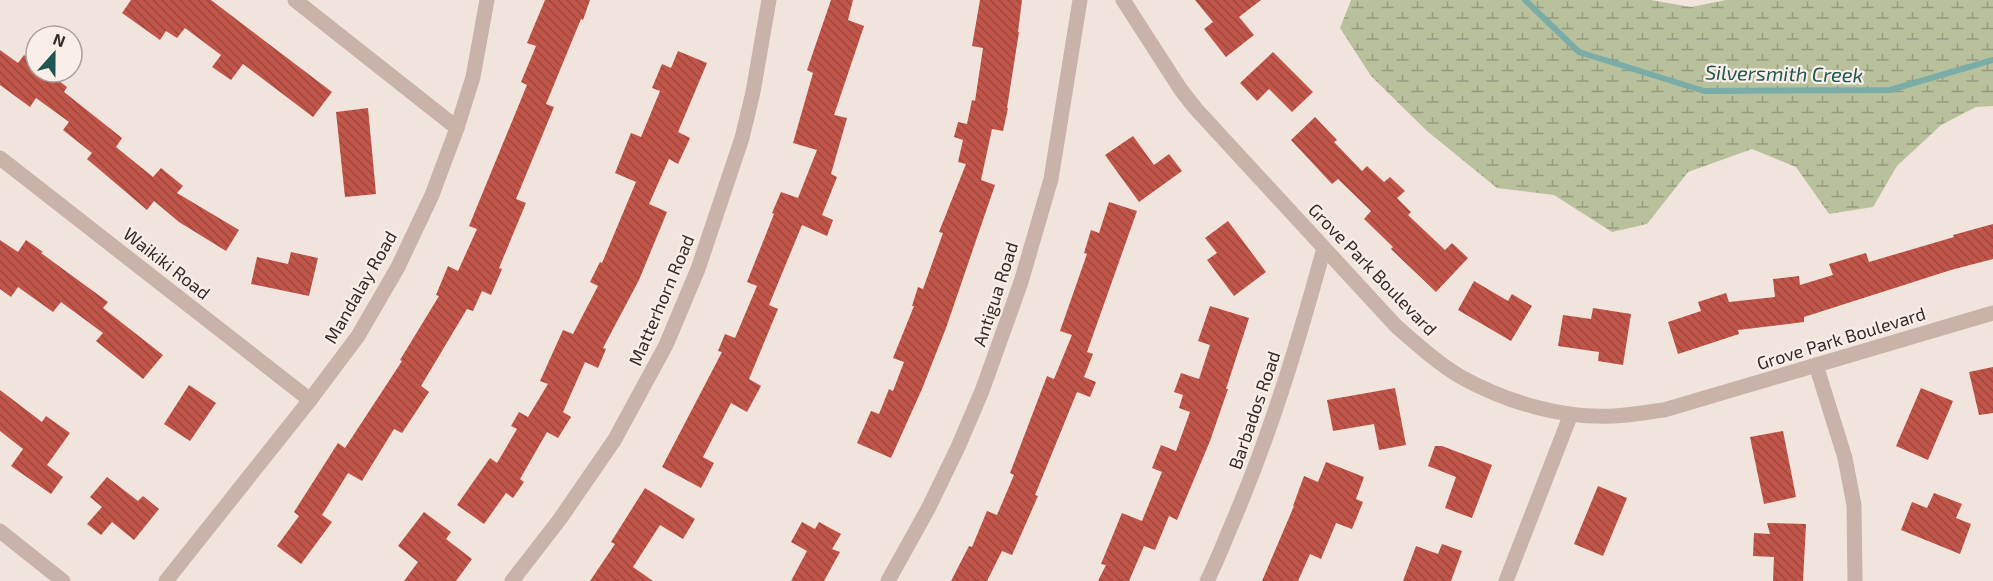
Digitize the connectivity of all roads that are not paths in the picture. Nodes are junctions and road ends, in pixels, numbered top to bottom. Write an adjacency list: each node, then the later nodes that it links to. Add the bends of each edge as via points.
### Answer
1 (295, 0): 6 (street)
2 (487, 0): 6 (street, Mandalay Road, via 473,77)
3 (769, 0): 16 (street, Matterhorn Road, via 742,138 698,269 666,345 615,439)
4 (1080, 0): 17 (street, Antigua Road, via 1051,179 1021,282 958,447)
5 (1123, 0): 8 (street, Grove Park Boulevard, via 1196,109)
6 (457, 128): 11 (street, Mandalay Road, via 432,195 398,267 358,336)
7 (0, 158): 11 (street, Waikiki Road)
8 (1324, 248): 12 (street, Grove Park Boulevard, via 1396,326 1461,377 1516,401); 18 (street, Barbados Road, via 1267,436)
9 (1993, 313): 10 (street, Grove Park Boulevard)
10 (1816, 365): 12 (street, Grove Park Boulevard, via 1664,410 1613,416); 20 (street, via 1845,458 1854,505)
11 (310, 400): 15 (street, Mandalay Road)
12 (1571, 414): 19 (street)
13 (0, 531): 14 (street)
14 (63, 581)
15 (166, 581)
16 (512, 581)
17 (888, 581)
18 (1207, 581)
19 (1506, 581)
20 (1855, 581)

